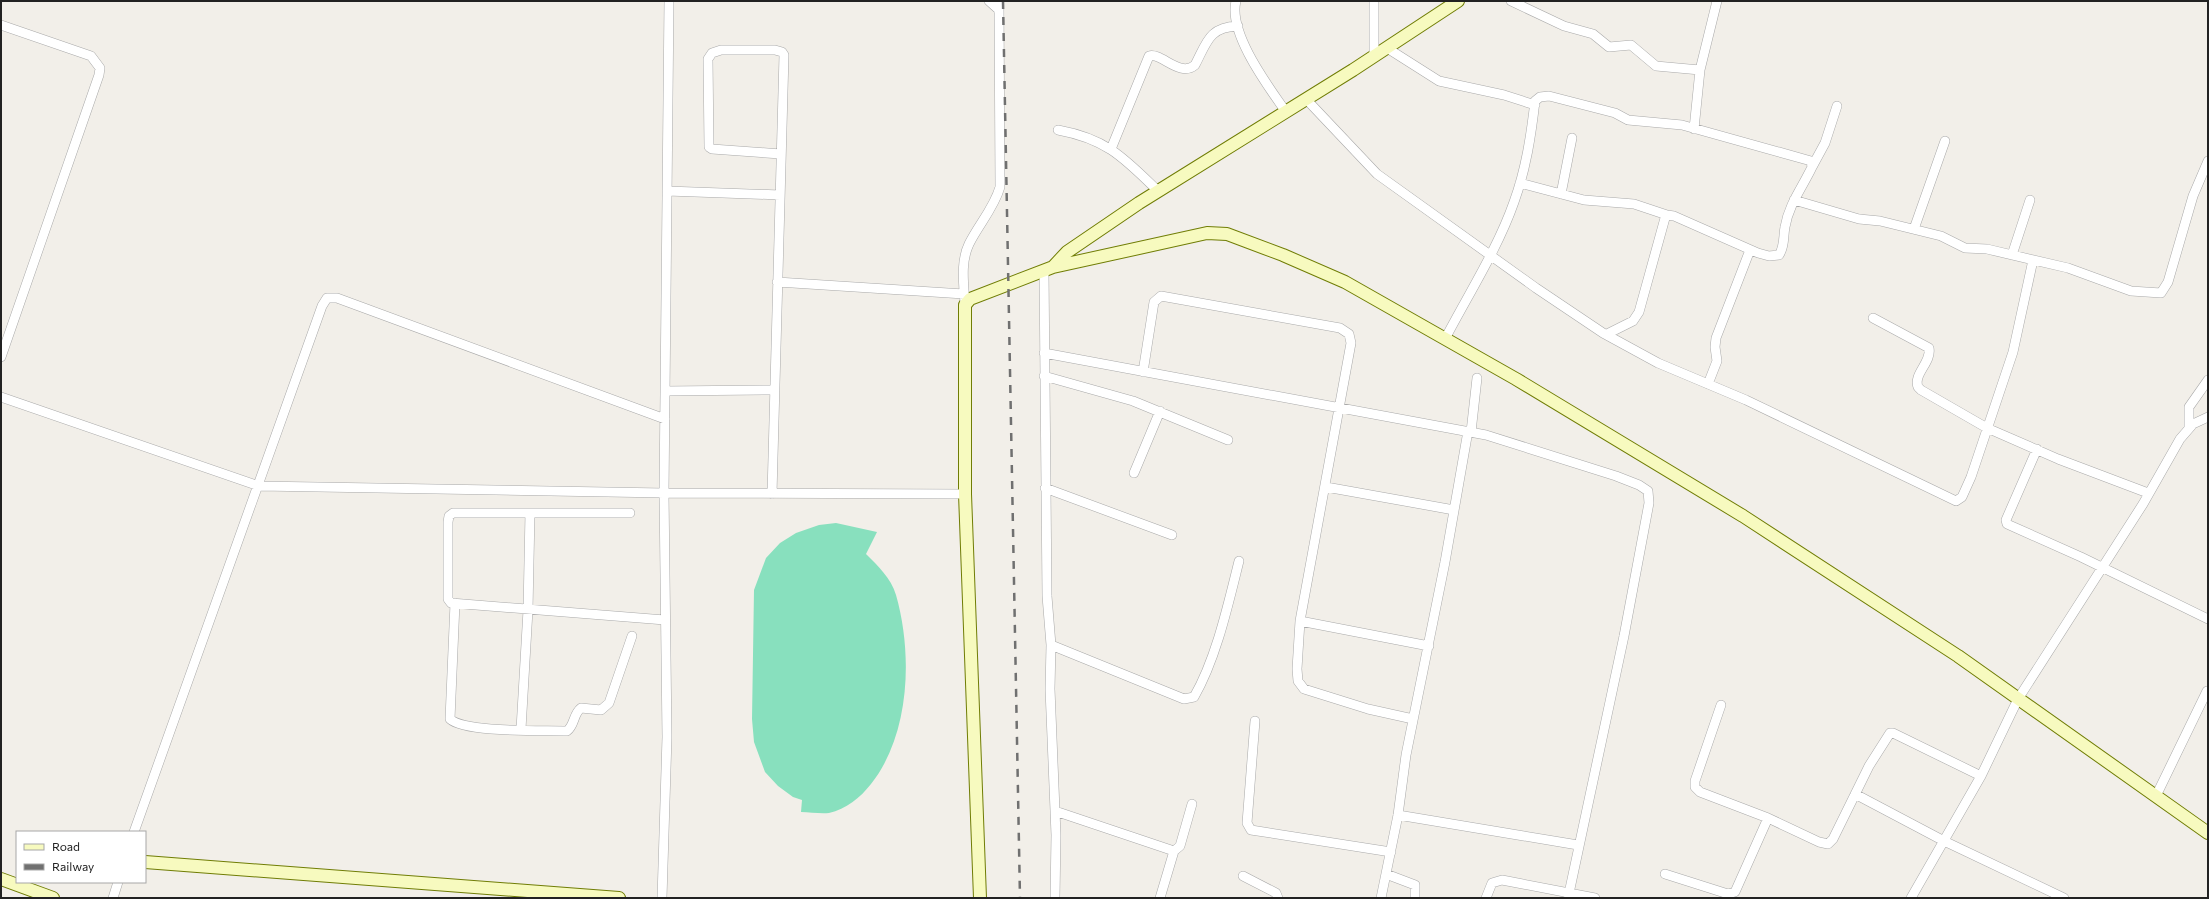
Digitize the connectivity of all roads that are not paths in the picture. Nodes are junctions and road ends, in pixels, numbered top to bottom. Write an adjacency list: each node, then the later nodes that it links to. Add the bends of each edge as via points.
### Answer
1 (668, 1): 27 (street)
2 (990, 1): 8 (street)
3 (1236, 1): 10 (street, via 1234,12)
4 (1374, 1): 12 (street)
5 (1458, 1): 11 (main road)
6 (1511, 1): 13 (street, via 1564,26 1593,34 1609,47 1631,45 1656,66)
7 (1717, 1): 13 (street)
8 (999, 5): 41 (street, via 1000,187 997,198 969,244 963,274)
9 (1, 25): 46 (street, via 91,56 100,68)
10 (1238, 26): 17 (street, via 1254,66); 22 (street, via 1227,26 1215,31 1191,68 1173,66 1150,56)
11 (1387, 48): 12 (main road); 15 (street, via 1439,81 1504,95)
12 (1374, 56): 14 (main road)
13 (1700, 70): 18 (street)
14 (1306, 99): 17 (main road); 36 (street, via 1377,174)
15 (1535, 105): 18 (street, via 1537,98 1549,96 1615,112 1628,120); 26 (street, via 1529,147)
16 (1837, 106): 25 (street, via 1825,143)
17 (1286, 112): 28 (main road)
18 (1694, 128): 25 (street, via 1806,158 1811,161)
19 (1058, 130): 22 (street, via 1090,138)
20 (1572, 138): 29 (street)
21 (1944, 141): 34 (street)
22 (1111, 149): 28 (street, via 1123,157)
23 (781, 154): 23 (street, via 784,55 782,52 721,50 712,53 708,60 709,147); 30 (street)
24 (2208, 161): 38 (street, via 2193,196 2168,282 2161,293 2131,291 2068,268)
25 (1812, 167): 31 (street)
26 (1520, 183): 29 (street); 36 (street)
27 (667, 191): 30 (street); 53 (street)
28 (1158, 191): 39 (main road, via 1067,252)
29 (1561, 194): 33 (street, via 1584,200 1634,204)
30 (780, 195): 40 (street)
31 (1794, 200): 34 (street, via 1859,219); 35 (street, via 1785,226 1783,248 1779,254 1770,256)
32 (2030, 200): 37 (street)
33 (1668, 216): 35 (street, via 1674,216); 43 (street, via 1663,221 1639,312 1633,321)
34 (1914, 229): 37 (street, via 1941,236 1965,248 1987,249)
35 (1750, 250): 51 (street, via 1716,338 1717,361)
36 (1490, 255): 43 (street); 44 (street)
37 (2012, 255): 38 (street)
38 (2033, 260): 59 (street, via 2014,352)
39 (1048, 269): 41 (main road); 44 (main road, via 1207,233 1227,234 1346,282); 45 (street)
40 (777, 282): 41 (street); 52 (street)
41 (964, 300): 70 (main road)
42 (1873, 318): 59 (street, via 1929,348 1929,356 1917,379 1918,387)
43 (1607, 334): 51 (street, via 1658,364)
44 (1445, 338): 87 (main road, via 1743,516 1958,656)
45 (1044, 353): 47 (street); 48 (street)
46 (1, 357)
47 (1143, 372): 55 (street); 55 (street, via 1154,302 1161,296 1340,328 1350,334 1351,343)
48 (1044, 376): 56 (street, via 1109,393); 67 (street)
49 (1477, 378): 61 (street)
50 (2208, 380): 60 (street, via 2190,406)
51 (1708, 384): 59 (street, via 1956,500 1962,497)
52 (774, 390): 53 (street); 69 (street)
53 (665, 391): 58 (street)
54 (1, 397): 65 (street)
55 (1341, 408): 61 (street); 66 (street)
56 (1160, 411): 62 (street); 64 (street)
57 (2208, 417): 60 (street, via 2200,419)
58 (665, 419): 65 (street, via 332,297 324,301 322,306); 68 (street)
59 (1987, 428): 63 (street)
60 (2189, 428): 71 (street)
61 (1470, 432): 72 (street); 102 (street, via 1616,476 1644,488 1649,495 1624,636)
62 (1228, 440)
63 (2037, 449): 71 (street); 77 (street, via 2006,520 2007,524)
64 (1134, 474)
65 (259, 486): 68 (street); 99 (street)
66 (1326, 487): 72 (street); 82 (street)
67 (1045, 488): 75 (street); 84 (street, via 1047,596)
68 (664, 494): 69 (street); 81 (street)
69 (772, 494): 70 (street)
70 (965, 494): 116 (main road)
71 (2148, 494): 77 (street)
72 (1454, 510): 85 (street)
73 (530, 513): 74 (street); 78 (street, via 453,512 449,516 448,599); 79 (street)
74 (630, 513)
75 (1172, 535)
76 (1240, 561): 84 (street, via 1204,680 1194,697 1184,699)
77 (2102, 568): 80 (street); 87 (street)
78 (455, 603): 79 (street); 91 (street, via 450,719 456,724 474,728)
79 (528, 610): 81 (street); 91 (street)
80 (2208, 619)
81 (665, 620): 115 (street, via 667,737)
82 (1300, 621): 85 (street); 89 (street, via 1297,669 1298,680 1304,689 1368,709)
83 (632, 636): 91 (street, via 605,708 581,708 567,731)
84 (1051, 645): 96 (street, via 1050,689)
85 (1429, 646): 89 (street)
86 (2207, 691): 94 (street)
87 (2018, 699): 92 (street); 94 (main road)
88 (1721, 705): 98 (street, via 1695,787 1700,792)
89 (1413, 719): 97 (street)
90 (1255, 721): 104 (street, via 1247,823 1251,830)
91 (521, 729)
92 (1981, 776): 93 (street, via 1890,733); 101 (street)
93 (1855, 794): 98 (street, via 1830,843 1819,842); 101 (street)
94 (2156, 796): 100 (main road)
95 (1192, 804): 103 (street, via 1180,846)
96 (1055, 810): 103 (street); 117 (street)
97 (1398, 815): 102 (street); 104 (street)
98 (1768, 818): 107 (street, via 1735,892 1728,894)
99 (134, 831)
100 (2208, 833)
101 (1944, 841): 124 (street); 125 (street)
102 (1578, 845): 111 (street)
103 (1174, 851): 118 (street)
104 (1390, 852): 106 (street)
105 (146, 862): 114 (main road)
106 (1386, 874): 120 (street); 121 (street, via 1415,885)
107 (1665, 874)
108 (1243, 876): 119 (street, via 1276,893)
109 (1, 879): 112 (main road)
110 (118, 883): 113 (street)
111 (1568, 896): 122 (street, via 1502,880 1492,883); 123 (street)
112 (53, 898)
113 (113, 898)
114 (619, 898)
115 (662, 898)
116 (980, 898)
117 (1055, 898)
118 (1160, 898)
119 (1278, 898)
120 (1381, 898)
121 (1415, 898)
122 (1486, 898)
123 (1595, 898)
124 (1911, 898)
125 (2064, 898)

